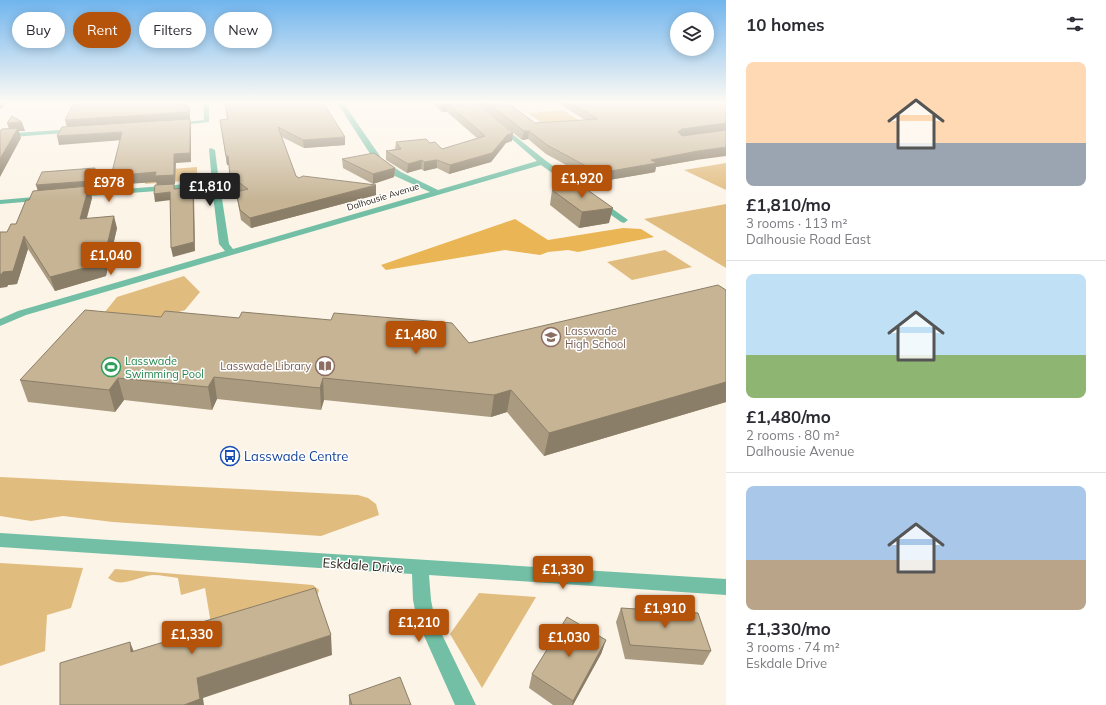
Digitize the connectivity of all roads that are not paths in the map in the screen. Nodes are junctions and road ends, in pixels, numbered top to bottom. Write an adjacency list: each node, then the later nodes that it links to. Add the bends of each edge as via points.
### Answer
1 (36, 134): 4 (street)
2 (360, 134): 8 (street, via 379,161 398,174)
3 (509, 134): 6 (street)
4 (0, 136)
5 (211, 150): 7 (street)
6 (542, 162): 8 (street, Dalhousie Avenue); 12 (street)
7 (217, 184): 9 (street); 13 (street, via 224,244)
8 (436, 192): 13 (street, Dalhousie Avenue)
9 (69, 196)
10 (54, 197): 11 (street)
11 (0, 202)
12 (624, 220)
13 (231, 253): 14 (street, Dalhousie Avenue, via 22,313)
14 (0, 323)
15 (0, 540): 16 (street, Eskdale Drive)
16 (420, 568): 17 (street, Eskdale Drive); 18 (street, via 426,620)
17 (726, 587)
18 (466, 705)

